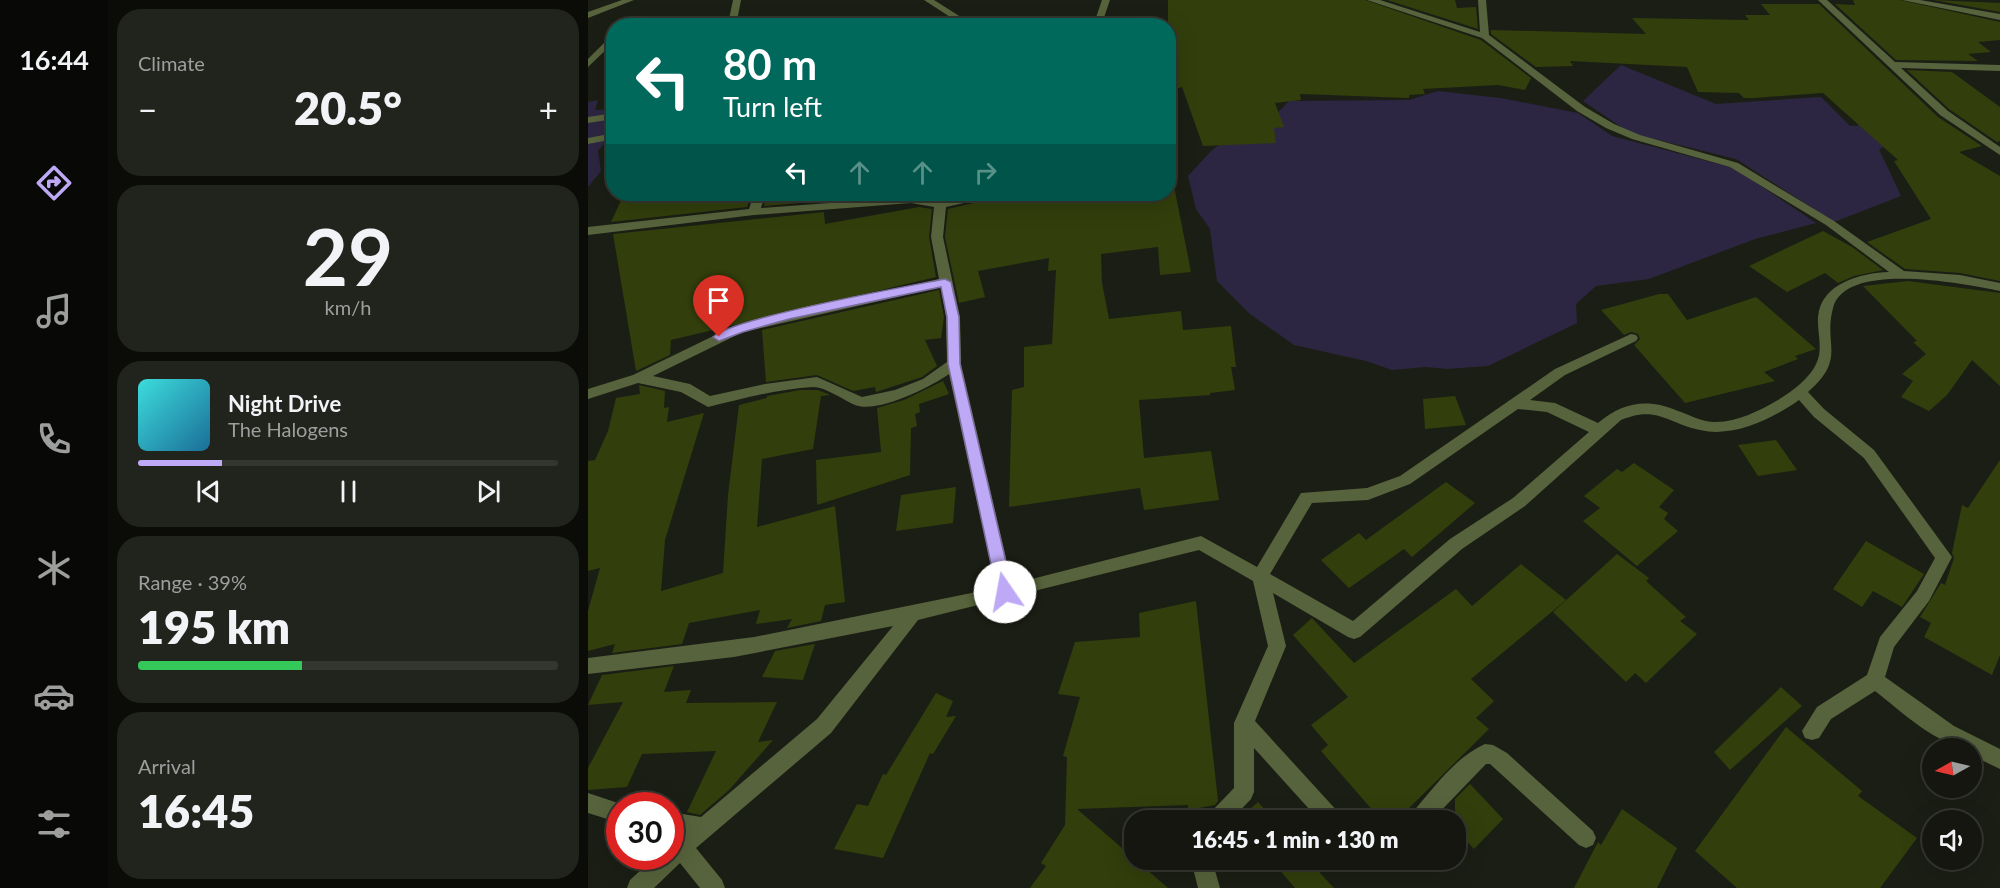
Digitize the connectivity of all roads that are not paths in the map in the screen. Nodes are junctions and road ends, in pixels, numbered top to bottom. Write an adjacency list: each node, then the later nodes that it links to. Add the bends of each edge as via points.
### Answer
1 (630, 0): 9 (street)
2 (737, 0): 11 (street)
3 (928, 0): 12 (street)
4 (1106, 0): 13 (street)
5 (1371, 0): 14 (street)
6 (1482, 0): 14 (street)
7 (1822, 0): 17 (street)
8 (1906, 0): 10 (street)
9 (588, 15)
10 (2000, 17)
11 (733, 18)
12 (958, 18)
13 (1098, 18)
14 (1485, 36): 31 (street, via 1581,109 1610,126 1734,165 1830,223)
15 (606, 45): 16 (street)
16 (588, 64)
17 (1894, 65): 18 (street); 23 (street, via 1944,112)
18 (2000, 68)
19 (606, 117): 20 (street)
20 (588, 120)
21 (606, 138): 22 (street)
22 (588, 141)
23 (2000, 152)
24 (757, 201): 29 (street)
25 (898, 201): 29 (street)
26 (917, 201): 28 (street)
27 (959, 201): 28 (street)
28 (940, 205): 32 (street, via 938,237)
29 (754, 212): 30 (street)
30 (588, 231)
31 (1900, 274): 33 (street); 37 (street, via 1858,282 1837,291 1827,305 1824,362)
32 (945, 282): 35 (street, via 953,317); 36 (street, via 739,329)
33 (2000, 287)
34 (1631, 338): 39 (street, via 1560,372)
35 (954, 364): 36 (street, via 928,382 898,395 861,402 817,382 708,402 685,388); 42 (street)
36 (638, 378): 38 (street)
37 (1801, 393): 40 (street, via 1732,425 1701,426 1651,405 1626,411); 45 (street, via 1869,454 1944,557 1923,596 1886,643)
38 (588, 394)
39 (1514, 403): 40 (street, via 1550,407); 41 (street, via 1405,480 1368,494 1307,497)
40 (1601, 431): 41 (street, via 1519,502 1456,544 1354,631)
41 (1260, 576): 42 (street, via 1201,543); 46 (street, via 1277,646)
42 (1005, 592): 43 (street)
43 (913, 614): 44 (street, via 753,645); 55 (street, via 824,726)
44 (588, 666)
45 (1875, 680): 47 (street, via 1824,713); 48 (street, via 1947,733)
46 (1244, 723): 51 (street, via 1244,792); 52 (street)
47 (1812, 731)
48 (2000, 759)
49 (588, 803): 50 (street)
50 (606, 809)
51 (1227, 810)
52 (1323, 810)
53 (1428, 810): 56 (street, via 1472,762 1486,754 1495,755)
54 (684, 824): 55 (street)
55 (705, 828): 57 (street)
56 (1586, 838)
57 (684, 845)
58 (684, 851): 62 (street)
59 (657, 870): 61 (street)
60 (1204, 870): 63 (street)
61 (638, 888)
62 (714, 888)
63 (1209, 888)

